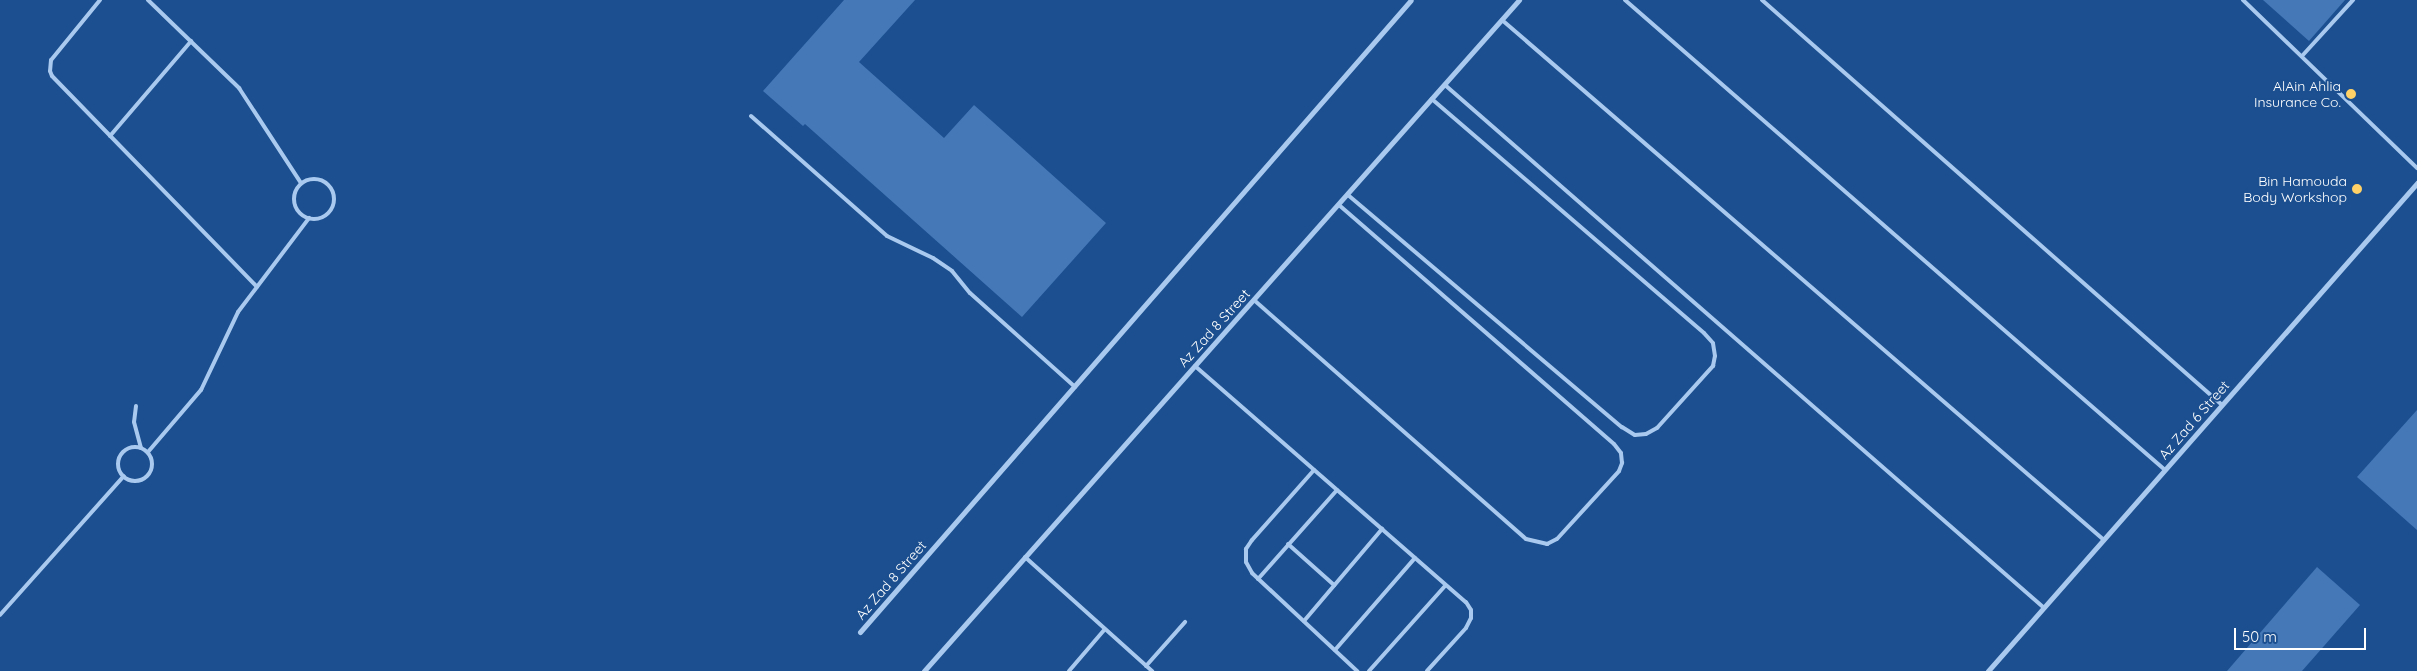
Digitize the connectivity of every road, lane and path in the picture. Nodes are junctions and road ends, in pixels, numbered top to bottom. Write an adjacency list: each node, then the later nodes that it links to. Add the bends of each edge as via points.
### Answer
1 (100, 0): 15 (lane, via 54,55 49,66 52,76)
2 (148, 0): 10 (lane)
3 (1411, 0): 25 (street, Az Zad 8 Street)
4 (1520, 0): 9 (street, Az Zad 8 Street)
5 (1626, 0): 31 (lane)
6 (1762, 0): 27 (lane)
7 (2243, 0): 11 (lane)
8 (2353, 0): 11 (lane)
9 (1502, 20): 12 (street, Az Zad 8 Street); 35 (lane)
10 (191, 41): 15 (lane); 17 (lane, via 239,88)
11 (2302, 56): 16 (lane)
12 (1445, 85): 13 (street, Az Zad 8 Street); 42 (lane)
13 (1432, 99): 19 (street, Az Zad 8 Street); 19 (lane, via 1704,333 1713,343 1713,366 1657,428 1635,435)
14 (751, 116): 25 (lane, via 887,236 952,271 970,293)
15 (110, 136): 22 (lane)
16 (2417, 168)
17 (301, 183): 21 (lane, via 294,203 297,210); 21 (lane, via 322,181 332,191 329,212)
18 (2417, 183): 27 (street, Az Zad 6 Street)
19 (1348, 195): 20 (street, Az Zad 8 Street)
20 (1339, 205): 23 (street, Az Zad 8 Street); 23 (lane, via 1614,444 1621,453 1619,472 1557,539 1547,544 1526,539)
21 (309, 218): 22 (lane)
22 (257, 287): 29 (lane, via 232,322 201,390)
23 (1254, 300): 24 (street, Az Zad 8 Street)
24 (1195, 366): 30 (lane); 37 (street, Az Zad 8 Street)
25 (1075, 387): 47 (street, Az Zad 8 Street)
26 (136, 406): 28 (lane, via 134,422)
27 (2222, 406): 31 (street, Az Zad 6 Street)
28 (141, 448): 29 (lane); 32 (lane, via 126,449 121,455 119,470)
29 (148, 452): 32 (lane, via 152,466 144,478 138,481)
30 (1314, 470): 33 (lane); 39 (lane, via 1246,549 1246,562)
31 (2165, 470): 35 (street, Az Zad 6 Street)
32 (124, 476): 43 (lane)
33 (1337, 490): 34 (lane); 36 (lane)
34 (1382, 529): 38 (lane); 40 (lane)
35 (2104, 540): 42 (street, Az Zad 6 Street)
36 (1288, 544): 39 (lane); 40 (lane)
37 (1025, 557): 46 (lane); 50 (street, Az Zad 8 Street)
38 (1415, 558): 41 (lane); 48 (lane)
39 (1258, 579): 45 (lane)
40 (1334, 585): 45 (lane)
41 (1446, 585): 54 (lane); 55 (lane, via 1466,602 1471,618 1466,628)
42 (2044, 608): 56 (street, Az Zad 6 Street)
43 (0, 615)
44 (1185, 622): 49 (lane)
45 (1304, 622): 48 (lane)
46 (1106, 629): 49 (lane); 51 (lane)
47 (860, 632)
48 (1335, 650): 53 (lane)
49 (1146, 666): 52 (lane)
50 (924, 671)
51 (1069, 671)
52 (1152, 671)
53 (1357, 671)
54 (1369, 671)
55 (1427, 671)
56 (1988, 671)

